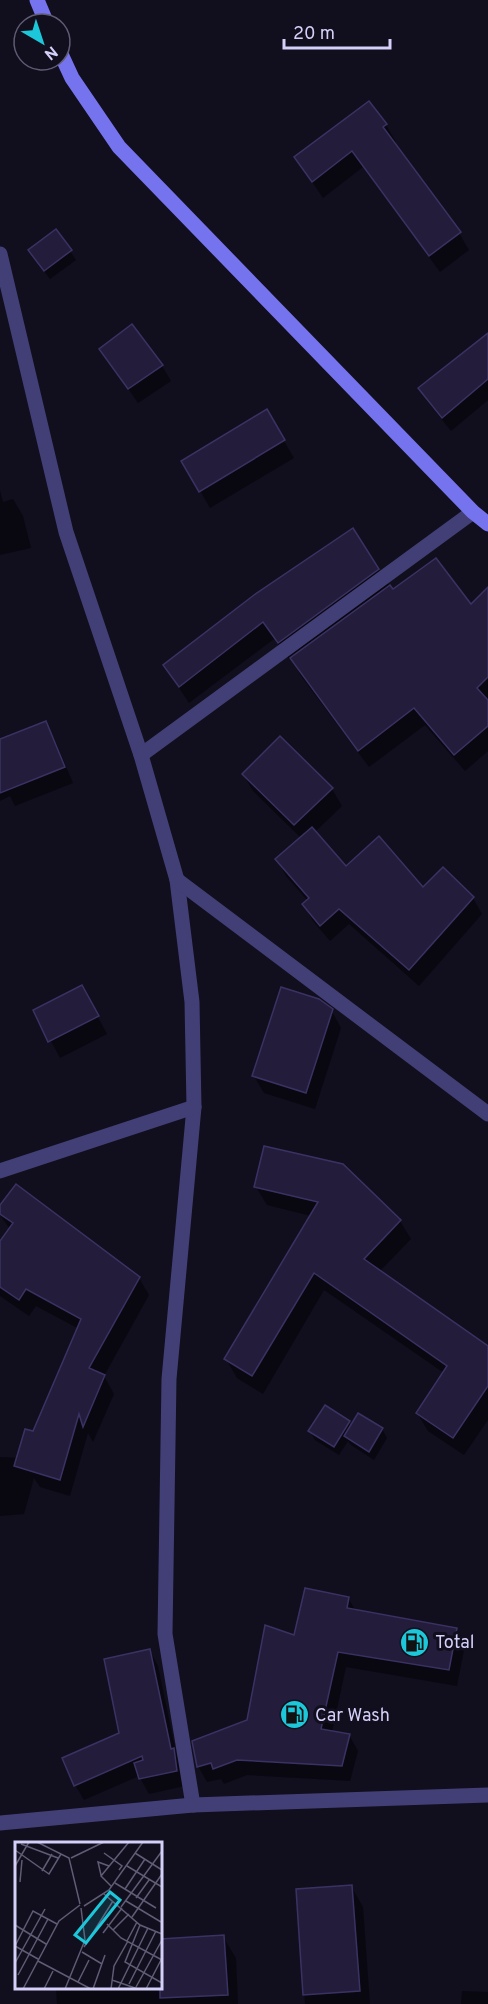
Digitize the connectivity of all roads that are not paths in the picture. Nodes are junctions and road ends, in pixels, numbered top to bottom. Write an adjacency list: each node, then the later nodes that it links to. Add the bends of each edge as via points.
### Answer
1 (69, 72): 3 (street, via 119,147)
2 (0, 254): 5 (street, via 66,532)
3 (473, 512): 4 (street); 5 (street)
4 (488, 524)
5 (141, 755): 6 (street)
6 (177, 879): 7 (street, via 192,1002); 8 (street)
7 (194, 1107): 9 (street); 11 (street, via 169,1379 165,1634)
8 (488, 1114)
9 (0, 1171)
10 (488, 1795): 11 (street)
11 (193, 1805): 12 (street)
12 (0, 1823)

